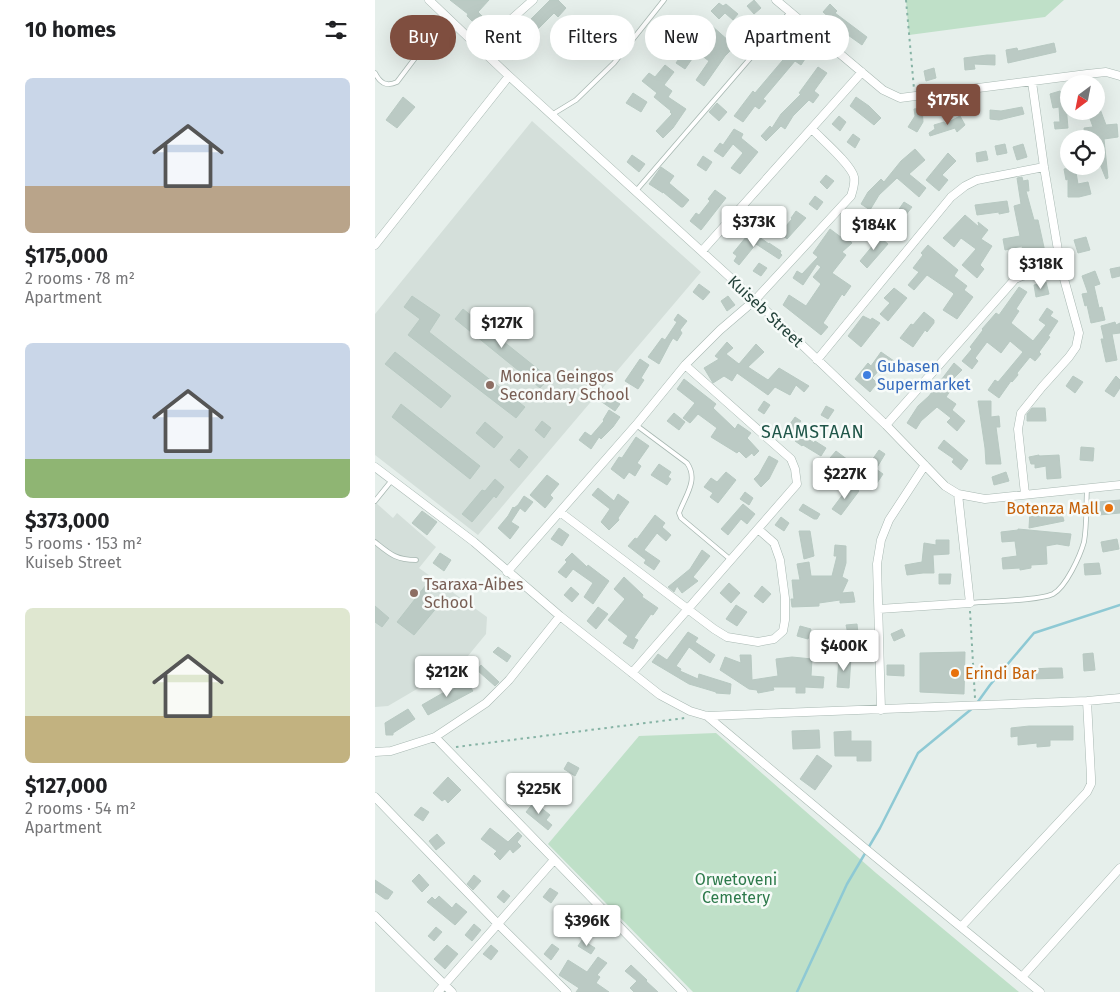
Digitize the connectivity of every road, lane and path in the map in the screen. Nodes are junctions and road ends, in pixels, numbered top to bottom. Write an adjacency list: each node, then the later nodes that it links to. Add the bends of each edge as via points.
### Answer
1 (429, 0): 7 (street, Kuiseb Street)
2 (533, 0): 8 (street)
3 (664, 0): 19 (lane, via 614,63 576,100)
4 (776, 0): 6 (street)
5 (907, 0): 18 (path)
6 (790, 12): 14 (street); 22 (lane)
7 (445, 15)
8 (516, 15)
9 (456, 26): 10 (street, Kuiseb Street)
10 (466, 35)
11 (414, 60): 13 (lane, via 397,82 387,85)
12 (492, 60): 15 (street, Kuiseb Street)
13 (375, 72)
14 (861, 72): 18 (street, via 891,95 900,98); 20 (street)
15 (509, 76): 19 (street, Kuiseb Street); 23 (street)
16 (1120, 76): 17 (street, via 1106,72)
17 (1033, 82): 18 (street); 21 (street)
18 (915, 96)
19 (553, 114): 22 (street, Kuiseb Street)
20 (812, 129): 24 (street); 26 (street, via 849,167 854,176 851,196)
21 (1044, 167): 25 (street); 27 (street, via 977,180 951,197)
22 (635, 192): 24 (street, Kuiseb Street)
23 (375, 245)
24 (702, 251): 26 (street, Kuiseb Street)
25 (1061, 268): 30 (street, via 1015,279); 37 (street, via 1079,333 1073,352 1021,413 1017,429)
26 (755, 300): 27 (street, Kuiseb Street); 28 (street)
27 (817, 360): 30 (street, Kuiseb Street)
28 (685, 365): 29 (street); 40 (street, via 791,459 797,484)
29 (636, 425): 39 (street); 43 (lane, via 687,463 693,477 679,513 681,518)
30 (886, 425): 31 (street, Kuiseb Street)
31 (925, 465): 36 (street, Kuiseb Street, via 945,486); 46 (street, via 889,520 881,540 877,564)
32 (375, 468): 33 (street)
33 (392, 480): 38 (lane); 44 (street, via 474,542)
34 (1120, 485): 35 (street, Kuiseb Street)
35 (1087, 488): 37 (street, Kuiseb Street); 45 (lane, via 1083,542 1072,569 1054,593 1042,597)
36 (959, 494): 37 (street, Kuiseb Street, via 985,499); 45 (street)
37 (1025, 494)
38 (375, 501)
39 (560, 512): 44 (street); 47 (street)
40 (758, 529): 43 (street); 47 (street, via 774,544 780,560 785,598 783,630 774,640 742,641 727,637)
41 (375, 542): 42 (lane, via 403,560)
42 (416, 560)
43 (731, 560): 47 (street)
44 (507, 572): 48 (street)
45 (970, 603): 46 (street); 52 (path)
46 (879, 609): 53 (street)
47 (689, 610): 49 (street)
48 (560, 616): 49 (street); 56 (street, via 492,697)
49 (632, 673): 54 (street, via 660,695)
50 (1120, 698): 51 (street)
51 (1087, 701): 52 (street); 64 (street, via 1091,784 1087,792)
52 (976, 706): 53 (street)
53 (881, 710): 54 (street)
54 (707, 716): 64 (street)
55 (688, 718): 57 (path)
56 (435, 737): 57 (street); 58 (street)
57 (446, 748): 60 (street)
58 (375, 752)
59 (375, 797): 63 (street)
60 (554, 860): 63 (street); 70 (street)
61 (1120, 868): 65 (street)
62 (375, 916): 66 (street)
63 (498, 924): 66 (street); 69 (street)
64 (961, 927): 65 (street)
65 (1021, 977): 71 (street)
66 (445, 984): 67 (street); 68 (street)
67 (438, 992)
68 (452, 992)
69 (567, 992)
70 (683, 992)
71 (1040, 992)

